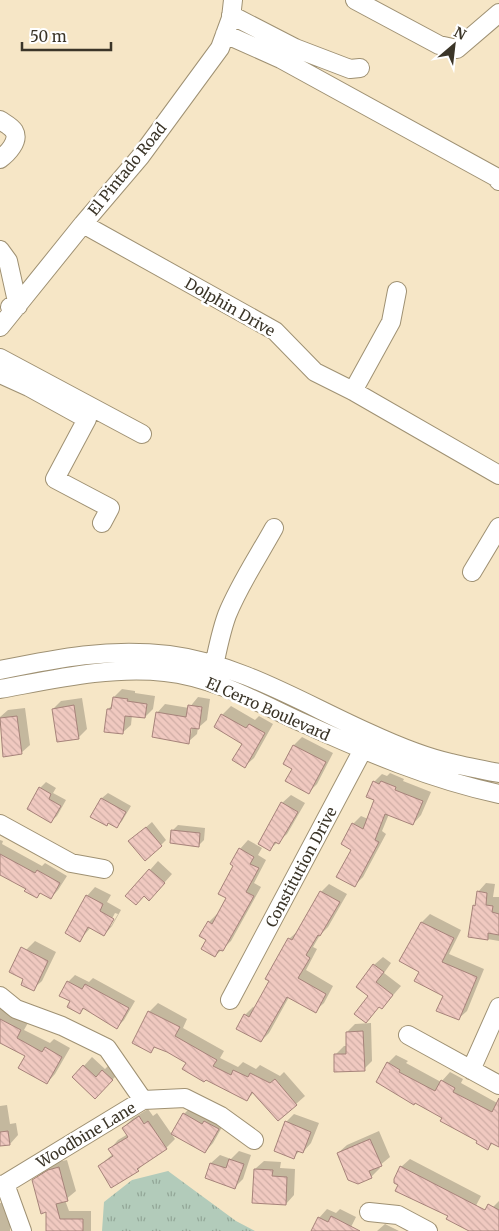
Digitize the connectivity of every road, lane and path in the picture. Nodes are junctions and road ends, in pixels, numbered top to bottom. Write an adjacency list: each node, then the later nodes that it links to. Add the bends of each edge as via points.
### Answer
1 (355, 0): 3 (street, via 438,45 457,49)
2 (232, 8): 4 (street, El Pintado Road); 5 (street, via 295,48 350,69)
3 (499, 13)
4 (225, 34): 8 (street, via 289,63); 9 (street, El Pintado Road, via 220,48 140,157)
5 (360, 68)
6 (0, 120): 7 (street, via 13,129 15,136 9,151)
7 (0, 159)
8 (499, 181)
9 (83, 224): 12 (street, El Pintado Road); 17 (street, Dolphin Drive, via 275,331 315,372)
10 (0, 250): 12 (street, via 8,260)
11 (397, 291): 17 (street, via 391,322)
12 (18, 306): 13 (street); 14 (street, El Pintado Road)
13 (0, 308)
14 (0, 327)
15 (0, 358): 18 (street)
16 (0, 374): 20 (street, via 87,419 55,479 110,508)
17 (353, 391): 19 (street, Dolphin Drive)
18 (142, 434)
19 (499, 475)
20 (102, 523)
21 (499, 527): 23 (street)
22 (274, 528): 25 (street, via 228,613)
23 (472, 572)
24 (0, 670): 25 (street, El Cerro Boulevard, via 74,656 120,652 170,656)
25 (212, 673): 26 (street, El Cerro Boulevard, via 105,671); 27 (street, El Cerro Boulevard, via 253,679); 28 (street, El Cerro Boulevard)
26 (0, 689)
27 (370, 734): 28 (street, Constitution Drive); 29 (street, El Cerro Boulevard, via 450,763)
28 (363, 750): 30 (street, El Cerro Boulevard, via 449,782); 34 (street, Constitution Drive)
29 (499, 773)
30 (499, 794)
31 (0, 824): 32 (street, via 72,863)
32 (104, 869)
33 (0, 996): 39 (street, via 16,1009 107,1048)
34 (230, 1000)
35 (499, 1007): 37 (street)
36 (408, 1035): 37 (street)
37 (471, 1070): 38 (street)
38 (499, 1085)
39 (143, 1100): 40 (street, Woodbine Lane, via 185,1098 221,1116); 41 (street, Woodbine Lane)
40 (254, 1140)
41 (2, 1184): 43 (street)
42 (369, 1212): 44 (street, via 398,1215)
43 (22, 1231)
44 (428, 1231)

